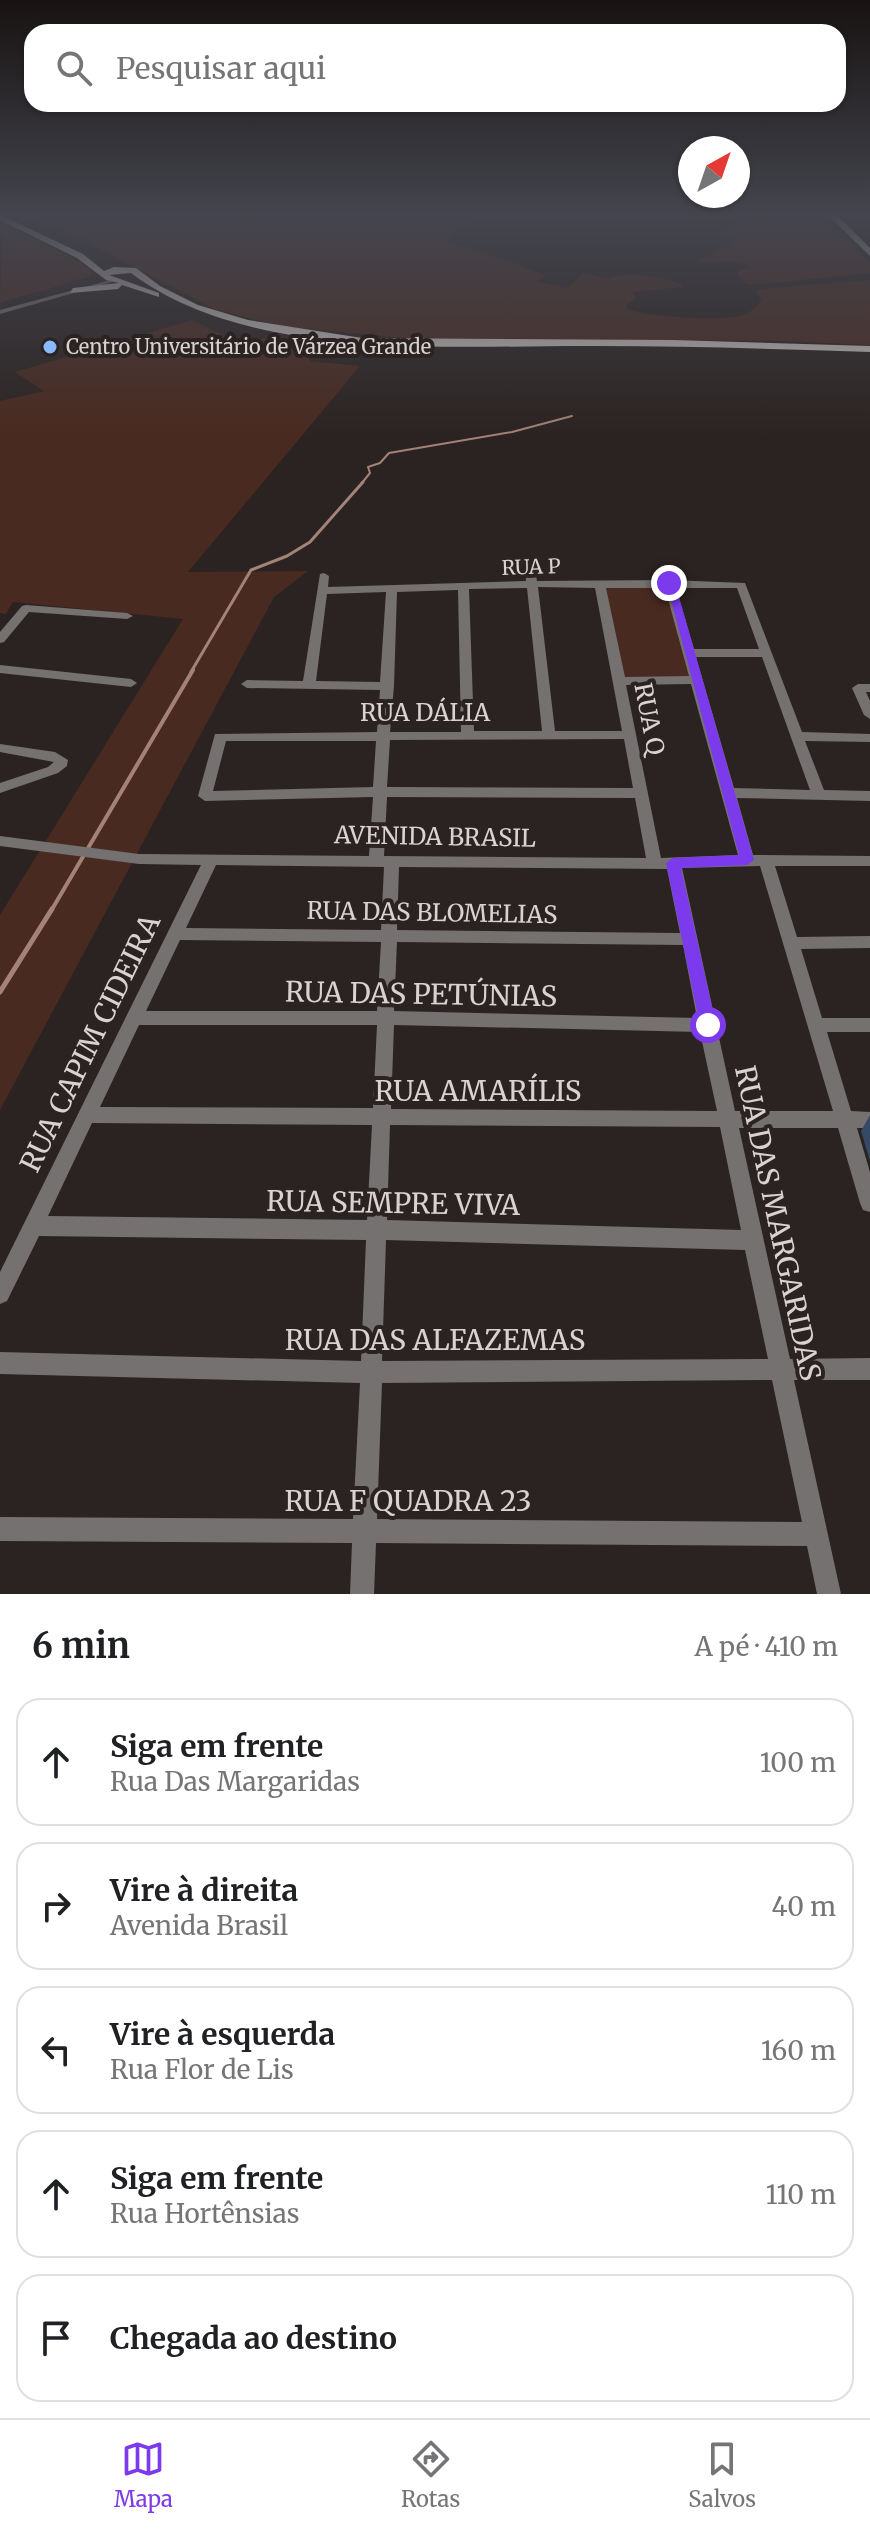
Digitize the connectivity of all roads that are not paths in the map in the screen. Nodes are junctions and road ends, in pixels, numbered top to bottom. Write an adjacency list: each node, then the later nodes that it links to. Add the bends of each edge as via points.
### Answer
1 (58, 289): 9 (street)
2 (79, 289): 7 (street)
3 (84, 289): 7 (main road)
4 (130, 289): 8 (main road)
5 (140, 289): 8 (main road)
6 (160, 289): 10 (main road, via 216,314 278,330 362,341 688,343)
7 (73, 291): 9 (street)
8 (164, 299): 10 (main road, via 253,330 354,344)
9 (0, 309)
10 (870, 352)
11 (530, 569): 15 (street)
12 (324, 576): 18 (street)
13 (600, 583): 14 (street, RUA P); 15 (street, RUA P); 25 (street, RUA Q)
14 (669, 583): 21 (street); 22 (street, RUA P, via 741,585)
15 (532, 584): 16 (street, RUA P); 33 (street)
16 (463, 587): 17 (street, RUA P); 35 (street)
17 (392, 588): 18 (street, RUA P); 29 (street)
18 (323, 591): 28 (street)
19 (127, 616): 20 (street, via 26,608)
20 (0, 639)
21 (690, 653): 22 (street); 24 (street)
22 (766, 653): 36 (street)
23 (0, 669): 26 (street)
24 (697, 680): 25 (street); 42 (street)
25 (619, 681): 34 (street, RUA Q)
26 (131, 683)
27 (247, 684): 28 (street)
28 (309, 686): 29 (street)
29 (388, 686): 32 (street)
30 (864, 688): 31 (street)
31 (870, 715)
32 (386, 735): 35 (street, RUA DÁLIA); 40 (street); 40 (street, RUA DÁLIA, via 220,737 205,796)
33 (549, 735): 34 (street, RUA DÁLIA); 35 (street, RUA DÁLIA)
34 (629, 735): 41 (street, RUA Q)
35 (468, 736)
36 (796, 736): 37 (street); 43 (street)
37 (870, 738)
38 (0, 748): 39 (street, via 61,760 60,766)
39 (0, 788)
40 (381, 792): 41 (street); 47 (street)
41 (641, 793): 51 (street, RUA Q)
42 (728, 793): 43 (street); 48 (street)
43 (819, 795): 44 (street)
44 (870, 796)
45 (0, 841): 46 (street, AVENIDA BRASIL, via 139,859)
46 (211, 860): 47 (street, AVENIDA BRASIL); 52 (street, RUA CAPIM CIDEIRA)
47 (384, 860): 51 (street, AVENIDA BRASIL); 53 (street)
48 (747, 860): 49 (street, AVENIDA BRASIL); 51 (street, AVENIDA BRASIL)
49 (766, 860): 50 (street, AVENIDA BRASIL); 56 (street)
50 (870, 861)
51 (664, 863): 54 (street, RUA DAS MARGARIDAS)
52 (174, 934): 53 (street, RUA DAS BLOMELIAS); 57 (street, RUA CAPIM CIDEIRA)
53 (390, 938): 54 (street, RUA DAS BLOMELIAS); 58 (street)
54 (689, 939): 59 (street, RUA DAS MARGARIDAS)
55 (870, 942): 56 (street)
56 (791, 943): 60 (street)
57 (133, 1018): 58 (street, RUA DAS PETÚNIAS); 62 (street, RUA CAPIM CIDEIRA)
58 (387, 1018): 59 (street, RUA DAS PETÚNIAS); 63 (street)
59 (708, 1025): 64 (street, RUA DAS MARGARIDAS)
60 (816, 1025): 61 (street); 65 (street)
61 (870, 1025)
62 (86, 1115): 63 (street, RUA AMARÍLIS); 68 (street, RUA CAPIM CIDEIRA)
63 (381, 1119): 64 (street, RUA AMARÍLIS); 69 (street)
64 (729, 1120): 65 (street, RUA AMARÍLIS); 70 (street, RUA DAS MARGARIDAS)
65 (845, 1120): 66 (street, RUA AMARÍLIS); 67 (street)
66 (870, 1120)
67 (870, 1203)
68 (32, 1226): 69 (street, RUA SEMPRE VIVA); 71 (street, RUA CAPIM CIDEIRA)
69 (375, 1230): 70 (street, RUA SEMPRE VIVA); 75 (street)
70 (753, 1240): 74 (street, RUA DAS MARGARIDAS)
71 (0, 1294)
72 (0, 1363): 75 (street, RUA DAS ALFAZEMAS)
73 (870, 1369): 74 (street, RUA DAS ALFAZEMAS)
74 (780, 1370): 75 (street, RUA DAS ALFAZEMAS); 78 (street, RUA DAS MARGARIDAS)
75 (372, 1372): 77 (street)
76 (0, 1529): 77 (street, RUA F QUADRA 23)
77 (364, 1531): 78 (street, RUA F QUADRA 23); 79 (street)
78 (816, 1534): 80 (street, RUA DAS MARGARIDAS)
79 (362, 1594)
80 (829, 1594)

